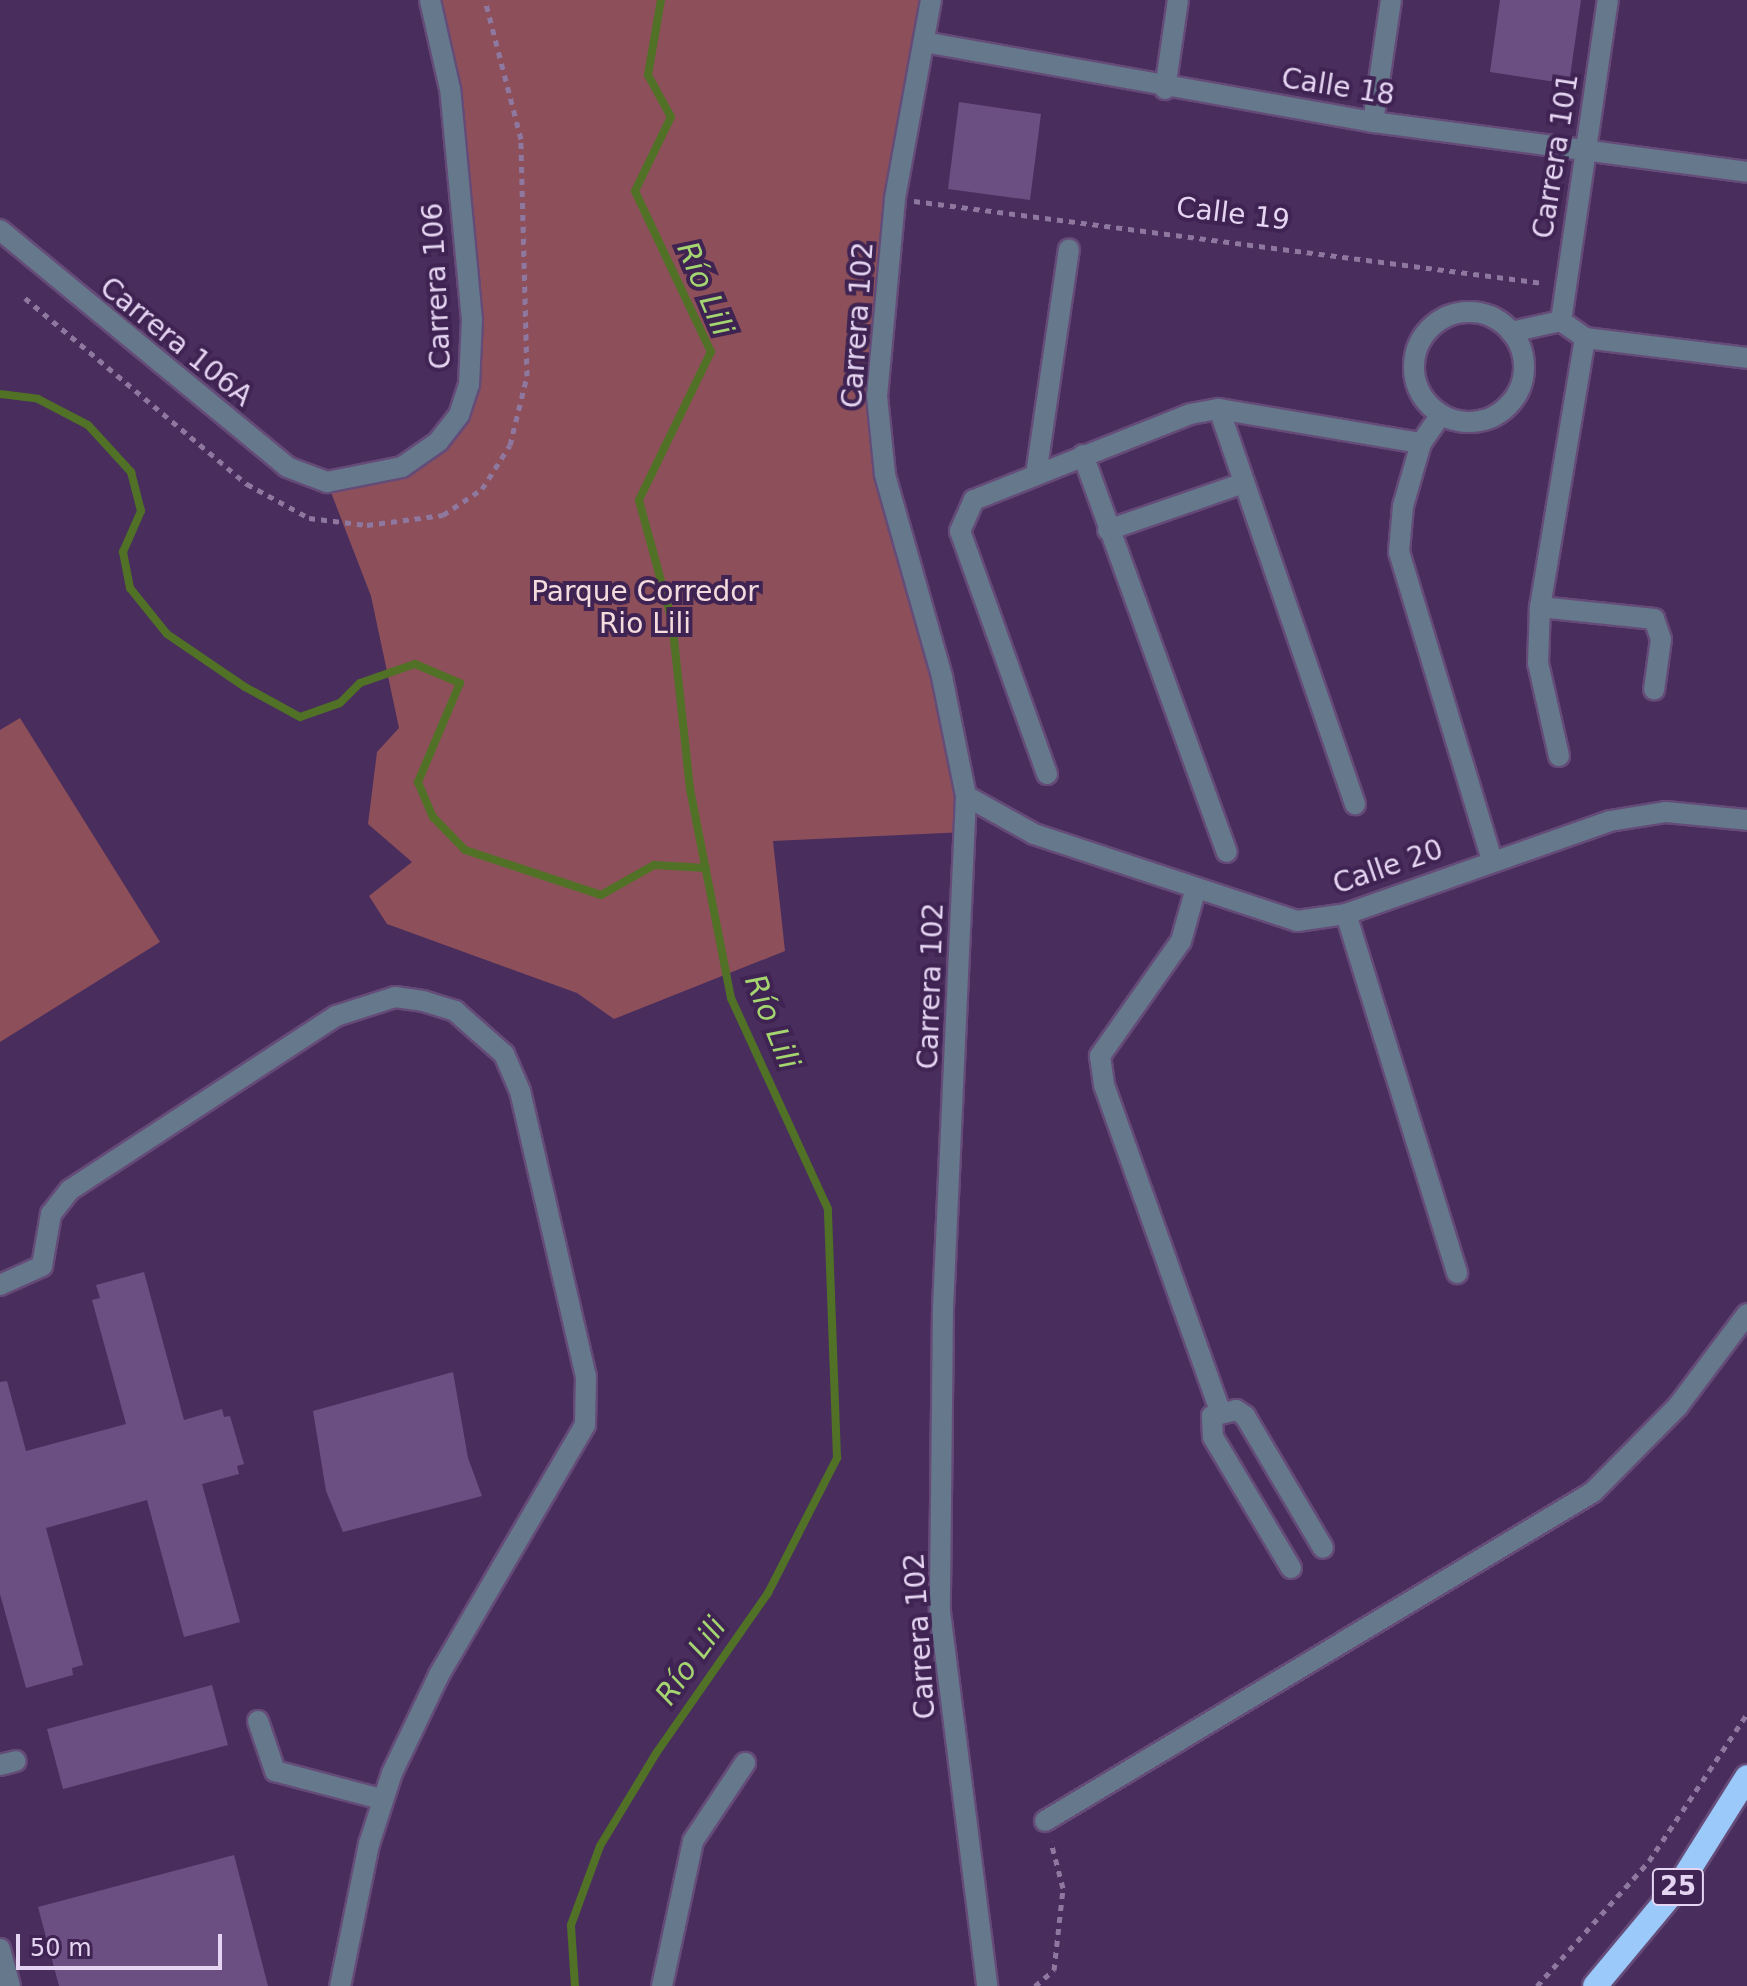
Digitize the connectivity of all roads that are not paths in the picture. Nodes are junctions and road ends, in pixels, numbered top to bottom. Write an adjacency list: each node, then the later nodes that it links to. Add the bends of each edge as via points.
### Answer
1 (430, 0): 22 (street, Carrera 106, via 452,104 472,320 469,385 459,415 438,442 402,467)
2 (931, 0): 6 (street, Carrera 102)
3 (1178, 0): 7 (street)
4 (1391, 0): 8 (street)
5 (1608, 0): 9 (street, Carrera 101)
6 (924, 42): 7 (street, Calle 18); 29 (street, Carrera 102, via 895,199 877,396 885,475 942,677)
7 (1165, 89): 8 (street, Calle 18)
8 (1373, 122): 9 (street, Calle 18)
9 (1586, 149): 10 (street, Calle 18); 13 (street, Carrera 101)
10 (1747, 172)
11 (0, 230): 22 (street, Carrera 106A, via 287,467)
12 (1069, 249): 21 (street)
13 (1561, 321): 14 (street); 15 (street)
14 (1511, 332): 18 (street, via 1524,376 1511,404 1485,421); 18 (street, via 1497,319 1459,312 1426,331 1416,347 1414,377 1426,403)
15 (1585, 338): 16 (street); 25 (street)
16 (1747, 358)
17 (1219, 409): 19 (street); 20 (street); 23 (street)
18 (1440, 416): 19 (street)
19 (1421, 443): 33 (street, via 1403,506 1399,552)
20 (1083, 455): 21 (street); 24 (street)
21 (1036, 475): 28 (street, via 974,500 960,531)
22 (327, 482)
23 (1244, 483): 24 (street); 30 (street)
24 (1108, 530): 32 (street)
25 (1540, 607): 26 (street, via 1654,619 1661,639); 27 (street, via 1538,663)
26 (1654, 690)
27 (1559, 756)
28 (1047, 774)
29 (966, 796): 34 (street, Calle 20, via 1034,834); 51 (street, Carrera 102, via 943,1308 940,1612)
30 (1355, 804)
31 (1747, 820): 33 (street, Calle 20, via 1679,813 1638,817)
32 (1227, 852)
33 (1492, 860): 35 (street, Calle 20)
34 (1196, 888): 35 (street, Calle 20, via 1297,921); 39 (street, via 1181,941 1100,1056 1104,1085)
35 (1346, 914): 36 (street)
36 (1457, 1273)
37 (0, 1285): 45 (street, via 42,1266 51,1214 70,1190 336,1016 395,997 423,1001 455,1011 504,1054 520,1091 588,1404 572,1451 439,1675)
38 (1747, 1314): 46 (street, via 1678,1406 1593,1492)
39 (1220, 1411): 40 (street, via 1245,1416); 41 (street, via 1209,1425 1213,1437)
40 (1323, 1548)
41 (1291, 1568)
42 (258, 1721): 45 (street, via 275,1771)
43 (745, 1763): 50 (street, via 693,1841)
44 (1747, 1777): 52 (highway, 25, via 1680,1884)
45 (381, 1799): 49 (street)
46 (1045, 1821)
47 (0, 1951): 48 (street)
48 (10, 1986)
49 (340, 1986)
50 (662, 1986)
51 (987, 1986)
52 (1595, 1986)

